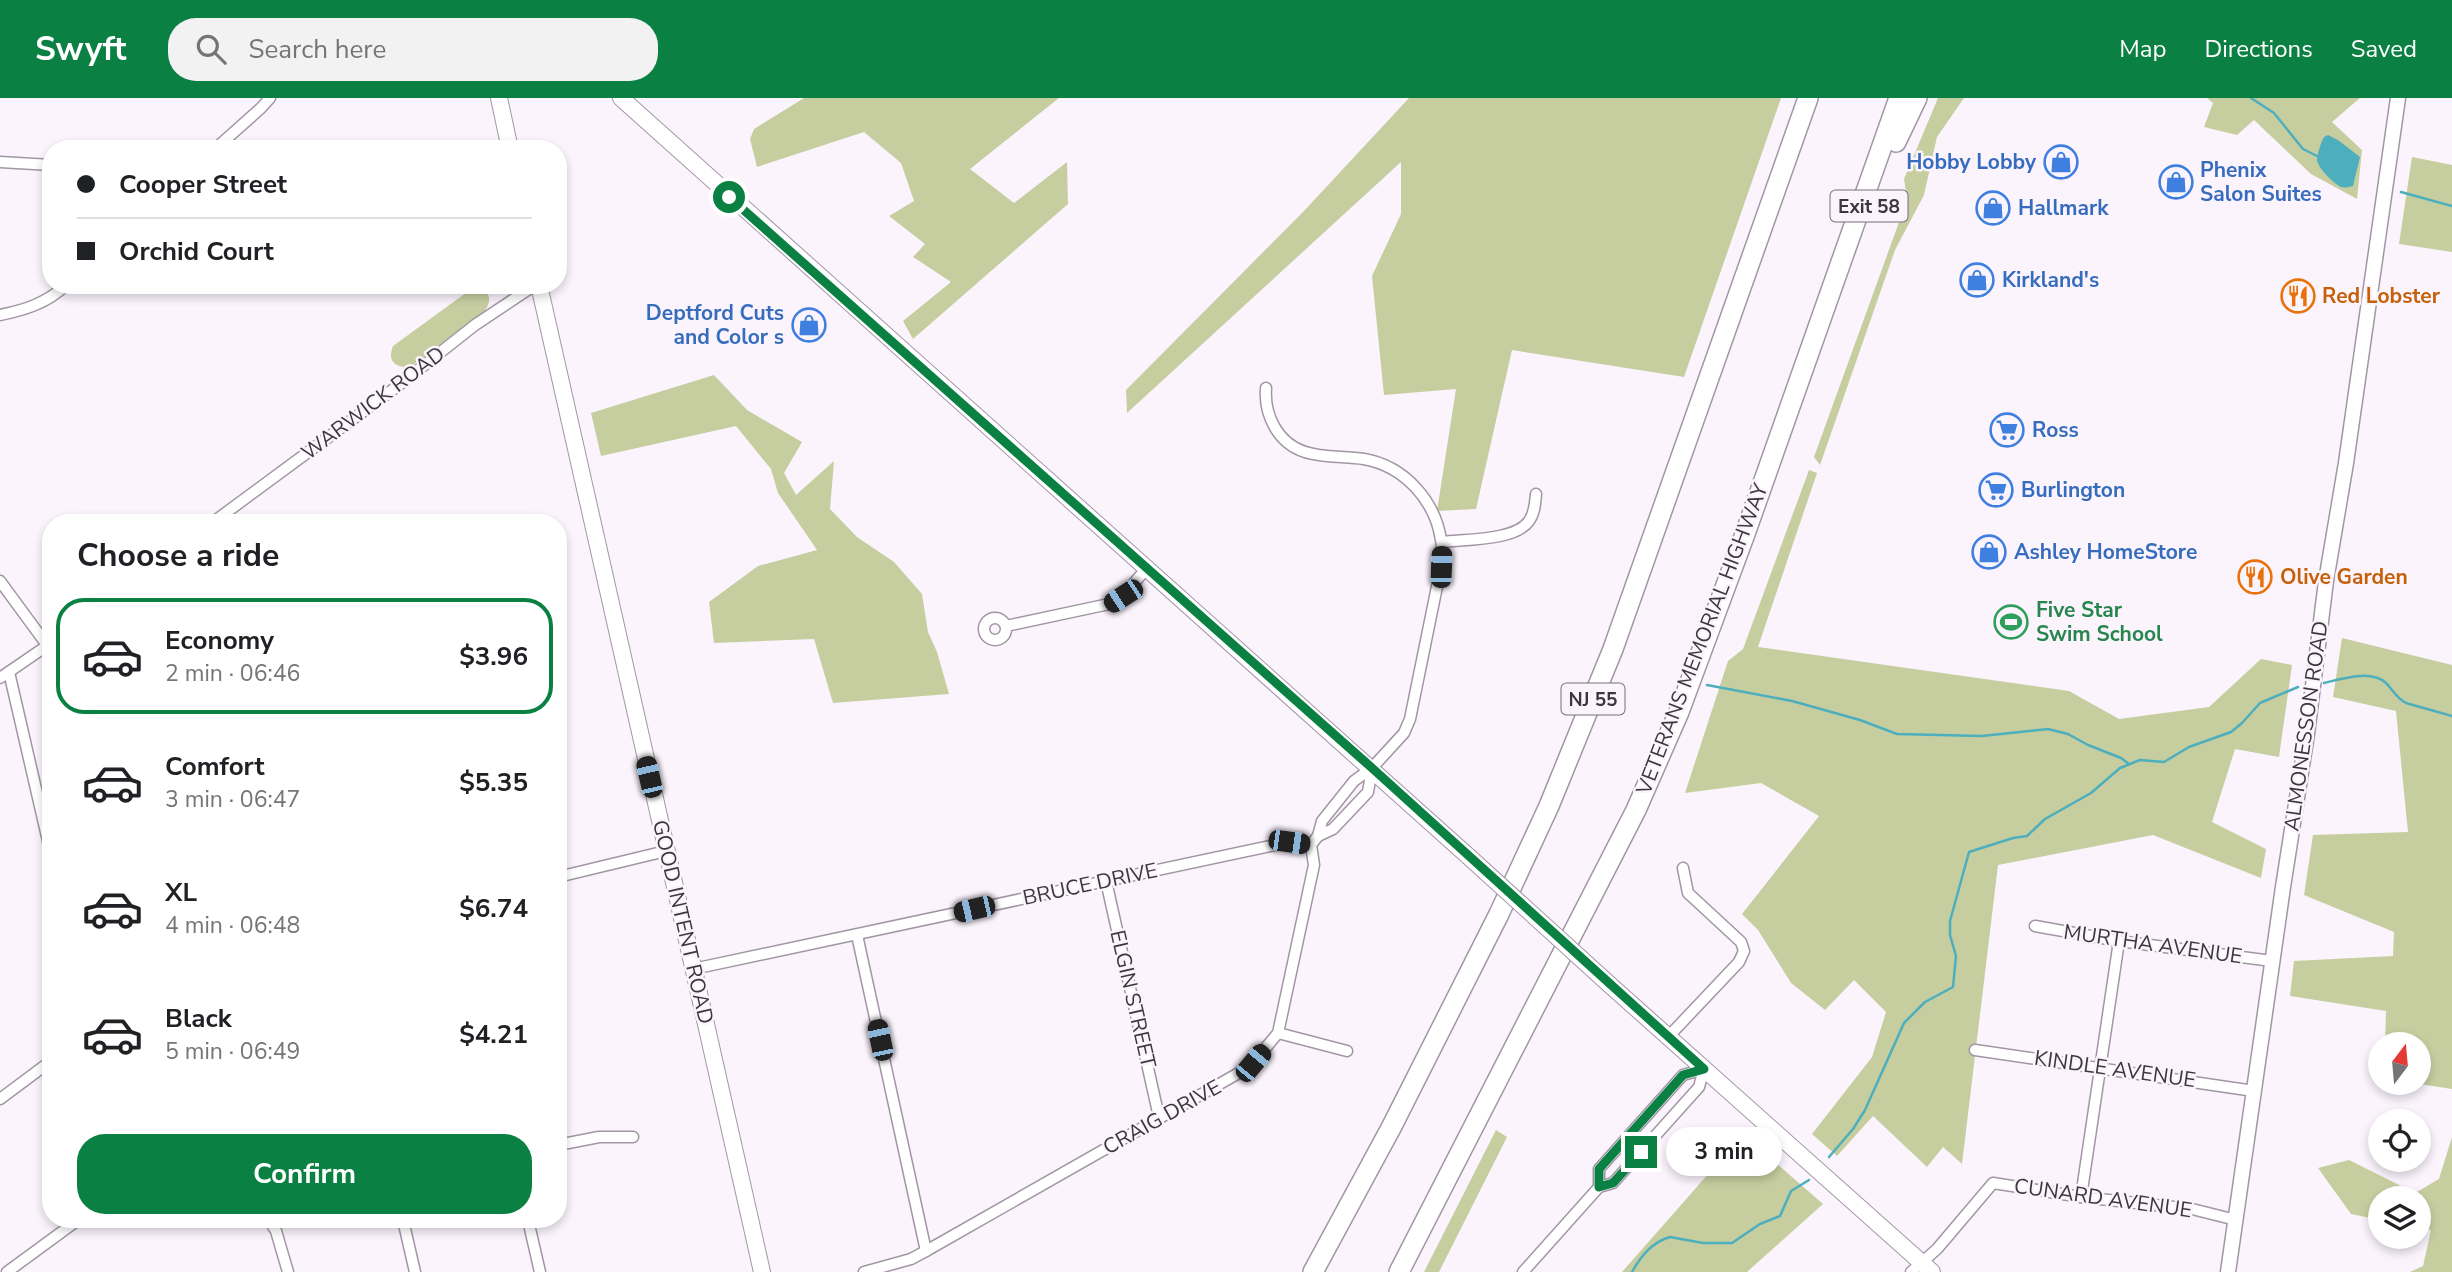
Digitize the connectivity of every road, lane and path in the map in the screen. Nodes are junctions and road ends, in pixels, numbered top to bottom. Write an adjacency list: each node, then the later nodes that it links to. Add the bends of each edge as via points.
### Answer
1 (270, 98): 8 (street)
2 (499, 98): 9 (main road)
3 (621, 98): 21 (main road)
4 (1808, 98): 66 (highway, NJ 55, via 1637,584 1549,806 1398,1114)
5 (1899, 98): 15 (highway, VETERANS MEMORIAL HIGHWAY)
6 (1917, 98): 15 (highway, Exit 58)
7 (2398, 98): 37 (street, ALMONESSON ROAD)
8 (225, 140)
9 (508, 140)
10 (0, 162): 11 (street)
11 (42, 164)
12 (54, 294): 16 (street, via 43,303)
13 (523, 294): 19 (street, WARWICK ROAD, via 475,325)
14 (539, 294): 30 (main road, GOOD INTENT ROAD)
15 (1824, 314): 67 (highway, VETERANS MEMORIAL HIGHWAY, via 1679,712 1636,810)
16 (0, 315)
17 (1266, 388): 20 (street, via 1265,407 1283,439 1304,452 1363,459 1397,472 1430,506)
18 (1536, 494): 20 (street, via 1529,522 1517,531)
19 (224, 514)
20 (1442, 542): 27 (street, via 1410,719 1404,733)
21 (1146, 569): 23 (street, via 1123,596 1109,604); 27 (main road)
22 (0, 581): 24 (street)
23 (1006, 626)
24 (42, 635)
25 (42, 649): 26 (street)
26 (4, 675): 28 (street)
27 (1372, 768): 29 (street, via 1354,781 1322,821); 29 (street, via 1368,792); 40 (main road, bridge)
28 (42, 821)
29 (1315, 841): 33 (street, BRUCE DRIVE, via 1289,842); 39 (street, CRAIG DRIVE, via 1314,865)
30 (666, 851): 32 (street); 38 (main road, GOOD INTENT ROAD)
31 (1683, 869): 40 (street, via 1688,893 1734,933 1744,951 1739,962)
32 (567, 875)
33 (1106, 881): 35 (street, BRUCE DRIVE); 48 (street, ELGIN STREET)
34 (2035, 926): 36 (street, MURTHA AVENUE)
35 (857, 935): 38 (street, BRUCE DRIVE); 58 (street)
36 (2119, 941): 37 (street, MURTHA AVENUE); 44 (street)
37 (2272, 961): 46 (street, ALMONESSON ROAD)
38 (693, 969): 64 (main road, GOOD INTENT ROAD)
39 (1278, 1033): 42 (street); 48 (street, CRAIG DRIVE, via 1253,1063)
40 (1669, 1036): 45 (main road)
41 (1975, 1050): 44 (street, KINDLE AVENUE)
42 (1347, 1051)
43 (42, 1068): 47 (street)
44 (2100, 1068): 46 (street, KINDLE AVENUE); 52 (street)
45 (1704, 1069): 51 (street, via 1699,1087 1613,1183); 51 (street, via 1683,1075 1599,1169); 59 (main road)
46 (2254, 1091): 53 (street, ALMONESSON ROAD)
47 (0, 1099)
48 (1159, 1117): 58 (street, CRAIG DRIVE)
49 (633, 1137): 50 (street)
50 (567, 1142)
51 (1599, 1187): 68 (street)
52 (2081, 1197): 53 (street, CUNARD AVENUE, via 2192,1209); 59 (street, CUNARD AVENUE, via 1993,1183)
53 (2236, 1220): 69 (street, ALMONESSON ROAD)
54 (67, 1228): 60 (street)
55 (274, 1228): 61 (street)
56 (404, 1228): 62 (street)
57 (530, 1228): 63 (street)
58 (926, 1251): 65 (street, CRAIG DRIVE)
59 (1922, 1269)
60 (7, 1272)
61 (288, 1272)
62 (415, 1272)
63 (540, 1272)
64 (762, 1272)
65 (864, 1272)
66 (1313, 1272)
67 (1399, 1272)
68 (1523, 1272)
69 (2228, 1272)

